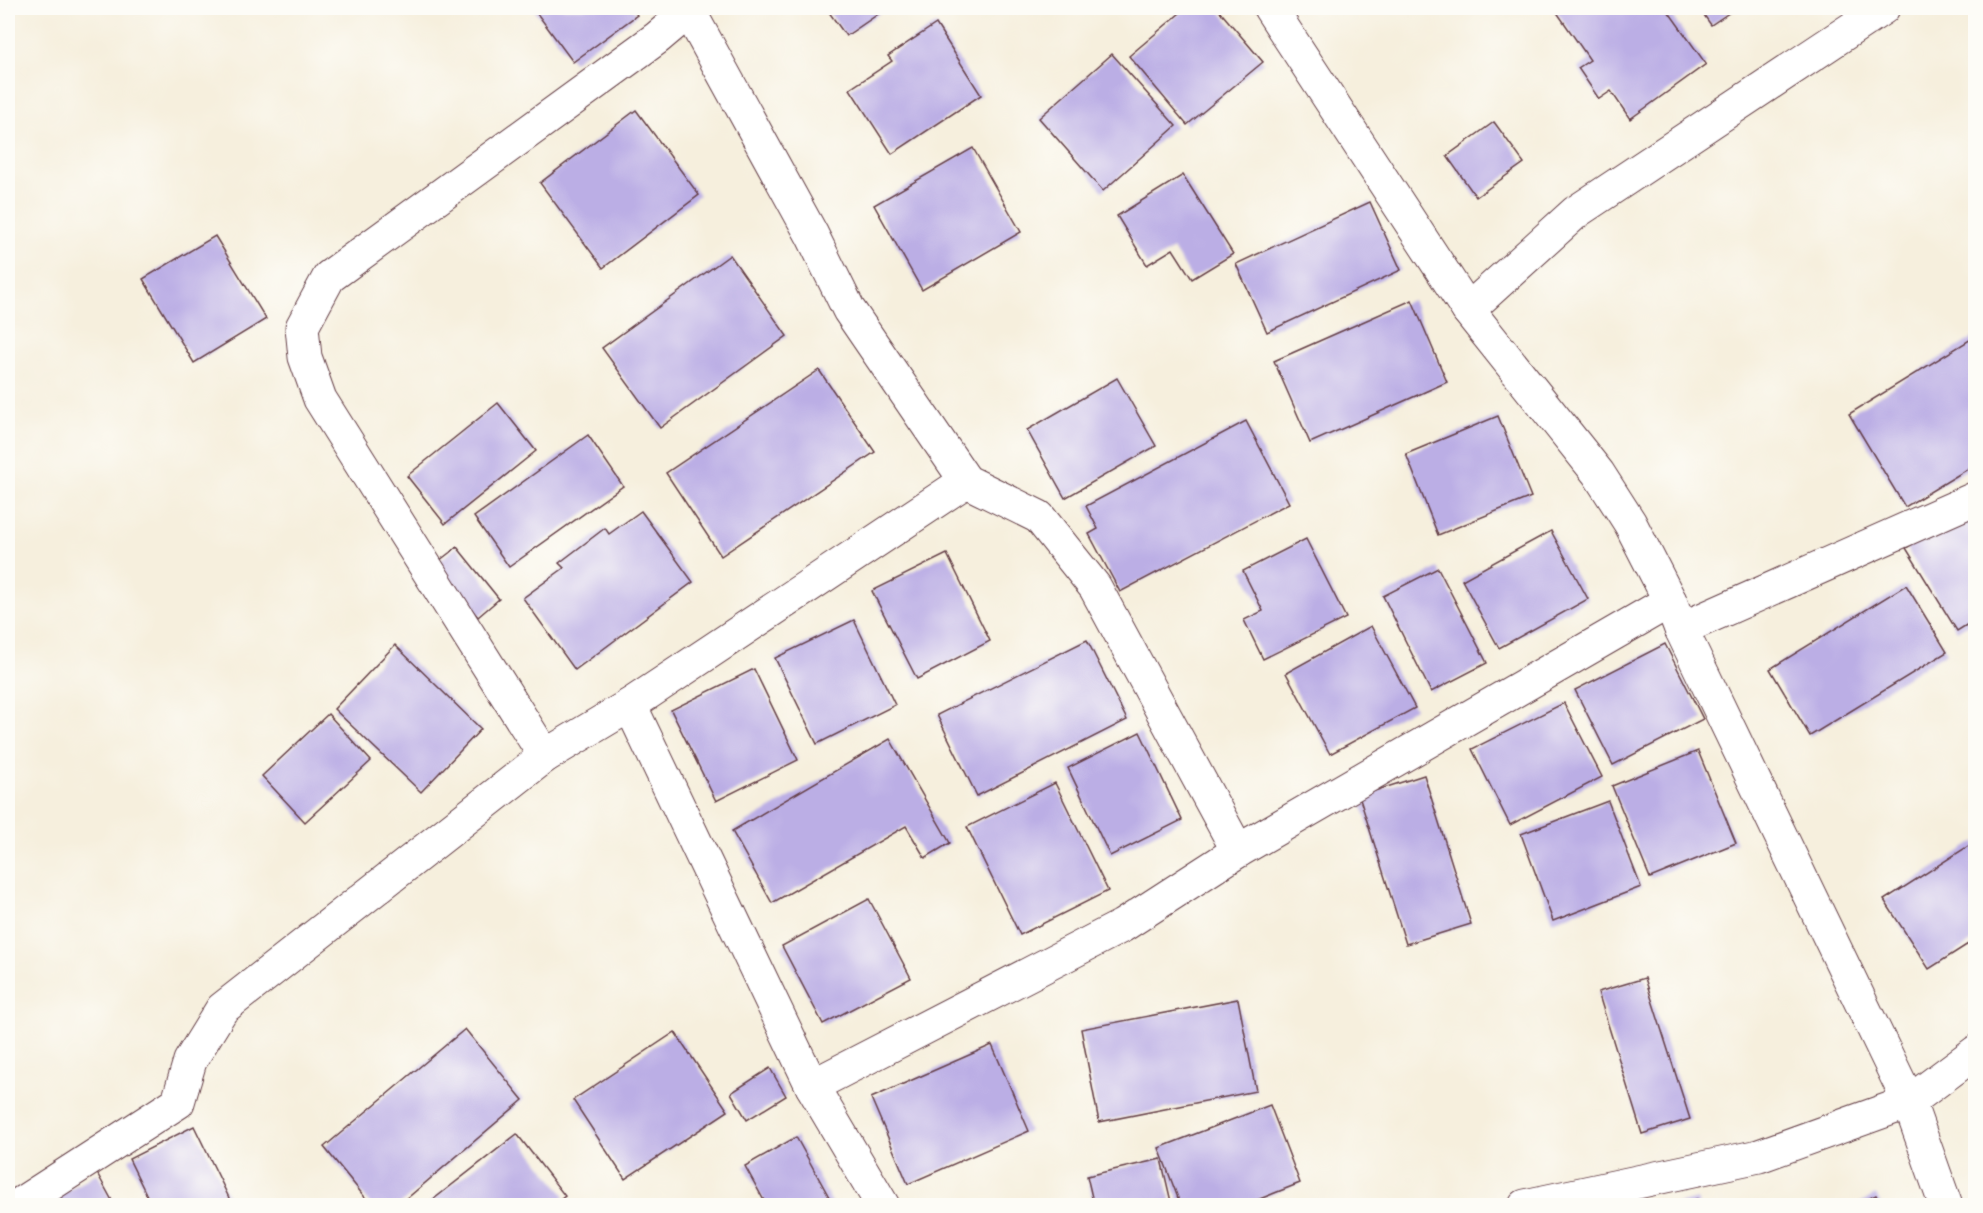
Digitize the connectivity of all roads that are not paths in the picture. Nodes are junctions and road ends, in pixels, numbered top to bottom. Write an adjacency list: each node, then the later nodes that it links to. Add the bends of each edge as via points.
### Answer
1 (1270, 8): 4 (street)
2 (1883, 8): 4 (street, via 1576,212)
3 (692, 9): 5 (street, via 849,310); 9 (street, via 328,277 302,327 305,357 320,399)
4 (1468, 310): 7 (street, via 1598,473 1630,523)
5 (966, 481): 8 (street); 10 (street, via 1039,517 1095,587)
6 (1976, 498): 7 (street)
7 (1676, 615): 10 (street); 13 (street)
8 (630, 705): 9 (street); 12 (street)
9 (545, 756): 14 (street, via 222,1009 190,1061 178,1102)
10 (1238, 851): 12 (street, via 1122,926)
11 (1976, 1052): 13 (street)
12 (812, 1086): 15 (street)
13 (1909, 1102): 16 (street, via 1758,1156); 17 (street)
14 (17, 1206)
15 (883, 1206)
16 (1525, 1206)
17 (1946, 1206)

